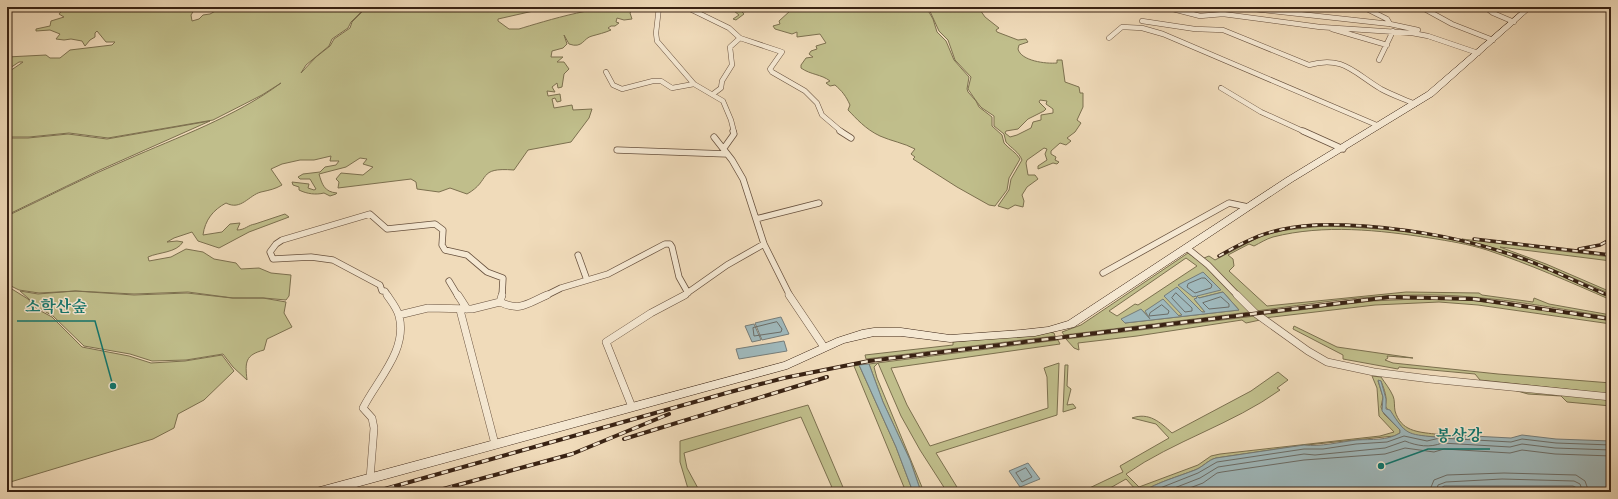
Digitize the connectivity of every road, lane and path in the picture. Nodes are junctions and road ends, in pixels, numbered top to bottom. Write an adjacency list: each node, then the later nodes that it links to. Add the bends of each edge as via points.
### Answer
1 (659, 7): 22 (street, via 656,33 658,41)
2 (686, 7): 15 (street, via 728,28)
3 (1165, 7): 12 (street, via 1200,16 1223,14)
4 (1236, 7): 11 (street)
5 (1421, 7): 17 (street, via 1452,24)
6 (1485, 7): 10 (street)
7 (1530, 7): 10 (main road)
8 (1365, 8): 11 (street, via 1386,19)
9 (1142, 22): 25 (street, via 1223,30 1309,65 1337,61 1376,87)
10 (1514, 22): 17 (main road)
11 (1390, 24): 14 (street, via 1420,30)
12 (1331, 28): 13 (street); 18 (street)
13 (1393, 31): 14 (street); 18 (street)
14 (1423, 34): 19 (street)
15 (740, 38): 24 (street, via 730,47 732,65 722,81 721,88); 28 (street, via 782,52 772,65 772,72 805,91 816,103 822,116)
16 (1109, 38): 26 (street, via 1122,27 1147,28)
17 (1493, 40): 19 (main road)
18 (1387, 45): 20 (street)
19 (1478, 53): 25 (main road)
20 (1379, 60)
21 (606, 72): 22 (street, via 613,85 622,89 653,81 661,81 672,88)
22 (694, 84): 24 (street)
23 (1221, 88): 29 (street, via 1261,112)
24 (713, 94): 31 (street, via 727,107 733,127 734,134)
25 (1415, 104): 26 (main road)
26 (1379, 126): 29 (main road)
27 (714, 137): 31 (street)
28 (850, 138)
29 (1343, 149): 33 (main road)
30 (617, 150): 31 (street)
31 (725, 151): 34 (street, via 745,184)
32 (819, 203): 34 (street)
33 (1248, 207): 36 (main road); 38 (street, via 1229,203)
34 (756, 218): 35 (street)
35 (764, 244): 41 (street); 45 (street, via 779,276)
36 (1187, 248): 45 (main road, via 1085,317 1058,329 946,338 889,331 874,332 839,340); 46 (street, via 1208,265 1255,313 1328,362 1349,368 1423,378)
37 (578, 255): 39 (street)
38 (1103, 273)
39 (587, 280): 41 (street, via 608,274 650,251 670,244 682,286); 42 (street, via 561,288 518,308)
40 (449, 281): 43 (street)
41 (688, 293): 47 (street, via 606,342)
42 (500, 302): 43 (street); 44 (street, via 503,278 487,272 467,255 445,250 442,246 443,230 435,224 387,229 370,214 282,240 270,252 273,259 334,260 380,285)
43 (463, 309): 44 (street, via 428,308); 48 (street)
44 (399, 314): 49 (street, via 398,349 363,408 372,418 374,428)
45 (824, 347): 47 (main road, via 787,365)
46 (1611, 397)
47 (632, 407): 48 (main road)
48 (495, 444): 49 (main road)
49 (370, 479): 50 (main road)
50 (320, 492)

